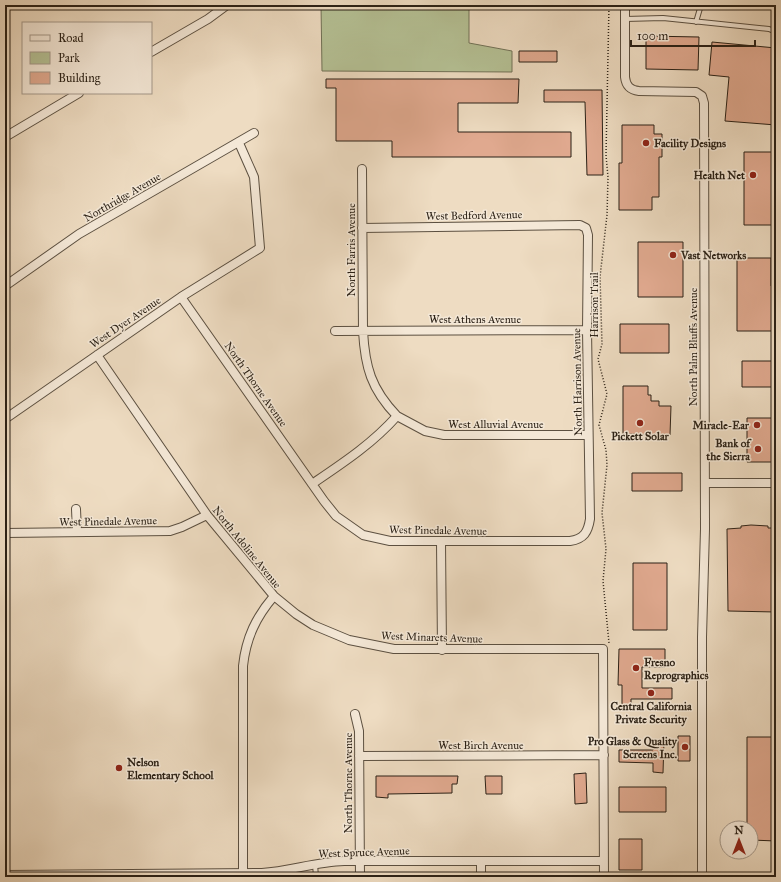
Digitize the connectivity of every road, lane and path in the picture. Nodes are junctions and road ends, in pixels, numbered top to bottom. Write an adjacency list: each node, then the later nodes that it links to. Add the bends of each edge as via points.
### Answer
1 (227, 5): 8 (street)
2 (609, 5): 35 (path, Harrison Trail, via 607,215 600,277 602,344 598,359 607,394 599,424 606,450 602,513 606,549 603,581 610,640)
3 (624, 5): 5 (street, North Palm Bluffs Avenue)
4 (701, 5): 6 (lane)
5 (624, 19): 6 (lane, via 663,18); 25 (street, North Palm Bluffs Avenue, via 625,77 630,88 639,91 691,91 700,94 704,100)
6 (696, 22): 7 (lane, via 769,29)
7 (776, 32)
8 (152, 51)
9 (77, 94): 11 (street)
10 (254, 133): 12 (street, Northridge Avenue)
11 (5, 137)
12 (239, 142): 16 (street, Northridge Avenue, via 79,234); 17 (street, West Dyer Avenue, via 254,176 260,248)
13 (362, 169): 14 (street, North Farris Avenue)
14 (362, 228): 15 (street, West Bedford Avenue, via 580,225); 20 (street, North Farris Avenue)
15 (586, 228): 18 (street, North Harrison Avenue)
16 (5, 286)
17 (181, 297): 21 (street, West Dyer Avenue); 27 (street, North Thorne Avenue)
18 (587, 330): 20 (street, West Athens Avenue); 24 (street, North Harrison Avenue)
19 (335, 331): 20 (street)
20 (363, 331): 22 (street, North Farris Avenue, via 364,355 375,388)
21 (97, 355): 23 (street, West Dyer Avenue); 29 (street, North Adoline Avenue)
22 (396, 416): 24 (street, West Alluvial Avenue, via 425,431 444,435); 27 (street, via 364,448)
23 (5, 419)
24 (588, 435): 32 (street, North Harrison Avenue, via 590,519)
25 (705, 483): 26 (street); 54 (street, North Palm Bluffs Avenue)
26 (776, 483)
27 (312, 484): 33 (street, West Pinedale Avenue, via 336,516 363,535 390,541)
28 (76, 509): 30 (street)
29 (207, 515): 30 (street, West Pinedale Avenue, via 170,531); 34 (street, North Adoline Avenue)
30 (77, 532): 31 (street, West Pinedale Avenue)
31 (5, 533)
32 (585, 535): 33 (street, West Pinedale Avenue, via 578,540 570,541)
33 (441, 542): 36 (street)
34 (274, 596): 36 (street, West Minarets Avenue, via 313,625 349,640 394,649); 44 (street, North Adoline Avenue, via 250,630 244,652)
35 (604, 648): 36 (street, West Minarets Avenue); 38 (street)
36 (442, 650)
37 (355, 714): 39 (street, North Thorne Avenue, via 359,731)
38 (604, 755): 39 (street, West Birch Avenue); 42 (street)
39 (359, 756): 40 (street, North Thorne Avenue)
40 (360, 861): 41 (street, West Spruce Avenue); 43 (street, West Spruce Avenue); 51 (street, North Thorne Avenue)
41 (481, 861): 42 (street, West Spruce Avenue); 52 (street)
42 (604, 861): 53 (street)
43 (315, 864): 46 (street, West Spruce Avenue); 50 (lane)
44 (243, 873): 46 (street, West Spruce Avenue); 49 (street, West Spruce Avenue)
45 (5, 875): 47 (street, West Spruce Avenue)
46 (262, 875)
47 (92, 876): 48 (street, West Spruce Avenue)
48 (149, 876): 49 (street, West Spruce Avenue)
49 (205, 876)
50 (316, 877)
51 (360, 877)
52 (481, 877)
53 (604, 877)
54 (702, 877)

